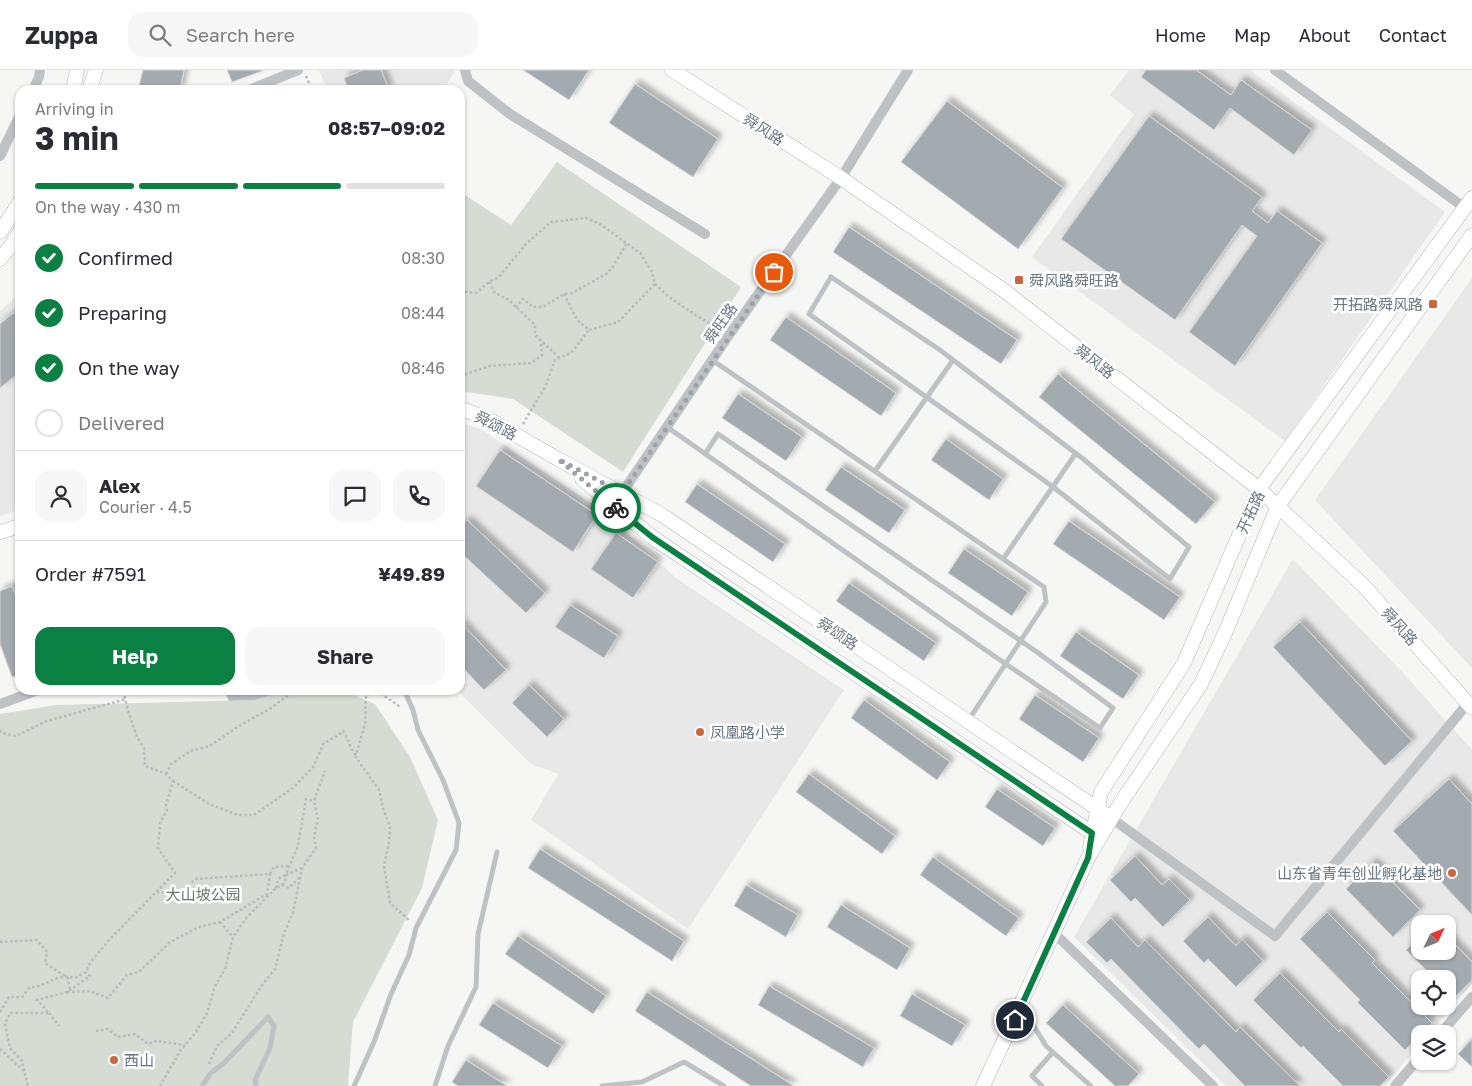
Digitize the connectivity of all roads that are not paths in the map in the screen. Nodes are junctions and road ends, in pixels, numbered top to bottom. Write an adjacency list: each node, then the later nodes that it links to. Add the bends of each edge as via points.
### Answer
1 (40, 70): 9 (street)
2 (77, 70): 10 (main road)
3 (96, 70): 11 (main road)
4 (298, 70): 12 (street)
5 (465, 70): 19 (street, via 468,81 510,114)
6 (672, 70): 15 (main road, 舜风路)
7 (908, 70): 15 (street, 舜旺路)
8 (1275, 70): 16 (street)
9 (35, 85)
10 (74, 85)
11 (91, 85)
12 (261, 85)
13 (15, 125): 14 (street)
14 (0, 156)
15 (841, 178): 23 (street, 舜旺路); 33 (main road, 舜风路, via 1006,292)
16 (1469, 203): 33 (main road, 开拓路)
17 (15, 210): 18 (main road)
18 (0, 232)
19 (705, 234)
20 (1472, 235): 35 (main road, 开拓路)
21 (15, 239): 22 (main road)
22 (0, 259)
23 (712, 360): 27 (street, 舜旺路); 31 (lane)
24 (953, 360): 25 (lane); 25 (lane, via 831,277 809,314); 28 (lane)
25 (927, 397): 31 (lane); 32 (lane)
26 (465, 410): 30 (main road, 舜颂路, via 490,420)
27 (667, 427): 29 (lane); 34 (street, 舜旺路)
28 (1076, 453): 32 (lane); 32 (lane, via 1189,546 1170,579)
29 (705, 454): 39 (lane, via 718,434); 40 (lane)
30 (558, 459): 34 (main road, 舜颂路); 48 (main road, 舜颂路, via 652,537)
31 (875, 471): 38 (lane)
32 (1052, 486): 38 (lane)
33 (1260, 489): 35 (main road, 舜风路); 46 (main road, 开拓路, via 1184,663 1100,792)
34 (622, 493): 45 (main road, 舜颂路, via 662,515)
35 (1278, 506): 44 (main road, 舜风路, via 1364,586); 47 (main road, 开拓路, via 1201,684)
36 (15, 528): 37 (main road)
37 (0, 532)
38 (1003, 559): 39 (lane, via 1044,587 1046,602)
39 (1021, 641): 40 (lane); 40 (lane, via 1113,708 1100,728)
40 (1006, 664): 45 (lane)
41 (24, 695): 43 (street)
42 (406, 695): 58 (lane, via 418,730 443,780 459,823 456,850 416,928 409,955)
43 (0, 704)
44 (1470, 706): 47 (street, via 1275,936)
45 (968, 721): 46 (main road, 舜颂路)
46 (1097, 808): 47 (main road, 舜颂路); 48 (main road, 开拓路)
47 (1111, 818): 48 (main road, 开拓路)
48 (1096, 835): 50 (main road, 开拓路)
49 (497, 852): 59 (lane, via 478,934 476,987 448,1046)
50 (1054, 933): 52 (main road, 开拓路); 65 (street)
51 (1472, 997): 53 (street)
52 (1021, 1005): 54 (lane, via 1046,1046); 62 (main road, 开拓路)
53 (1448, 1025)
54 (1054, 1052): 63 (lane, via 1032,1076); 64 (lane)
55 (1411, 1067): 66 (street)
56 (202, 1086): 57 (lane, via 268,1017 274,1026 270,1048 255,1080)
57 (256, 1086)
58 (354, 1086)
59 (435, 1086)
60 (602, 1086): 61 (lane, via 642,1082 684,1062)
61 (724, 1086)
62 (983, 1086)
63 (1042, 1086)
64 (1091, 1086)
65 (1214, 1086)
66 (1395, 1086)

